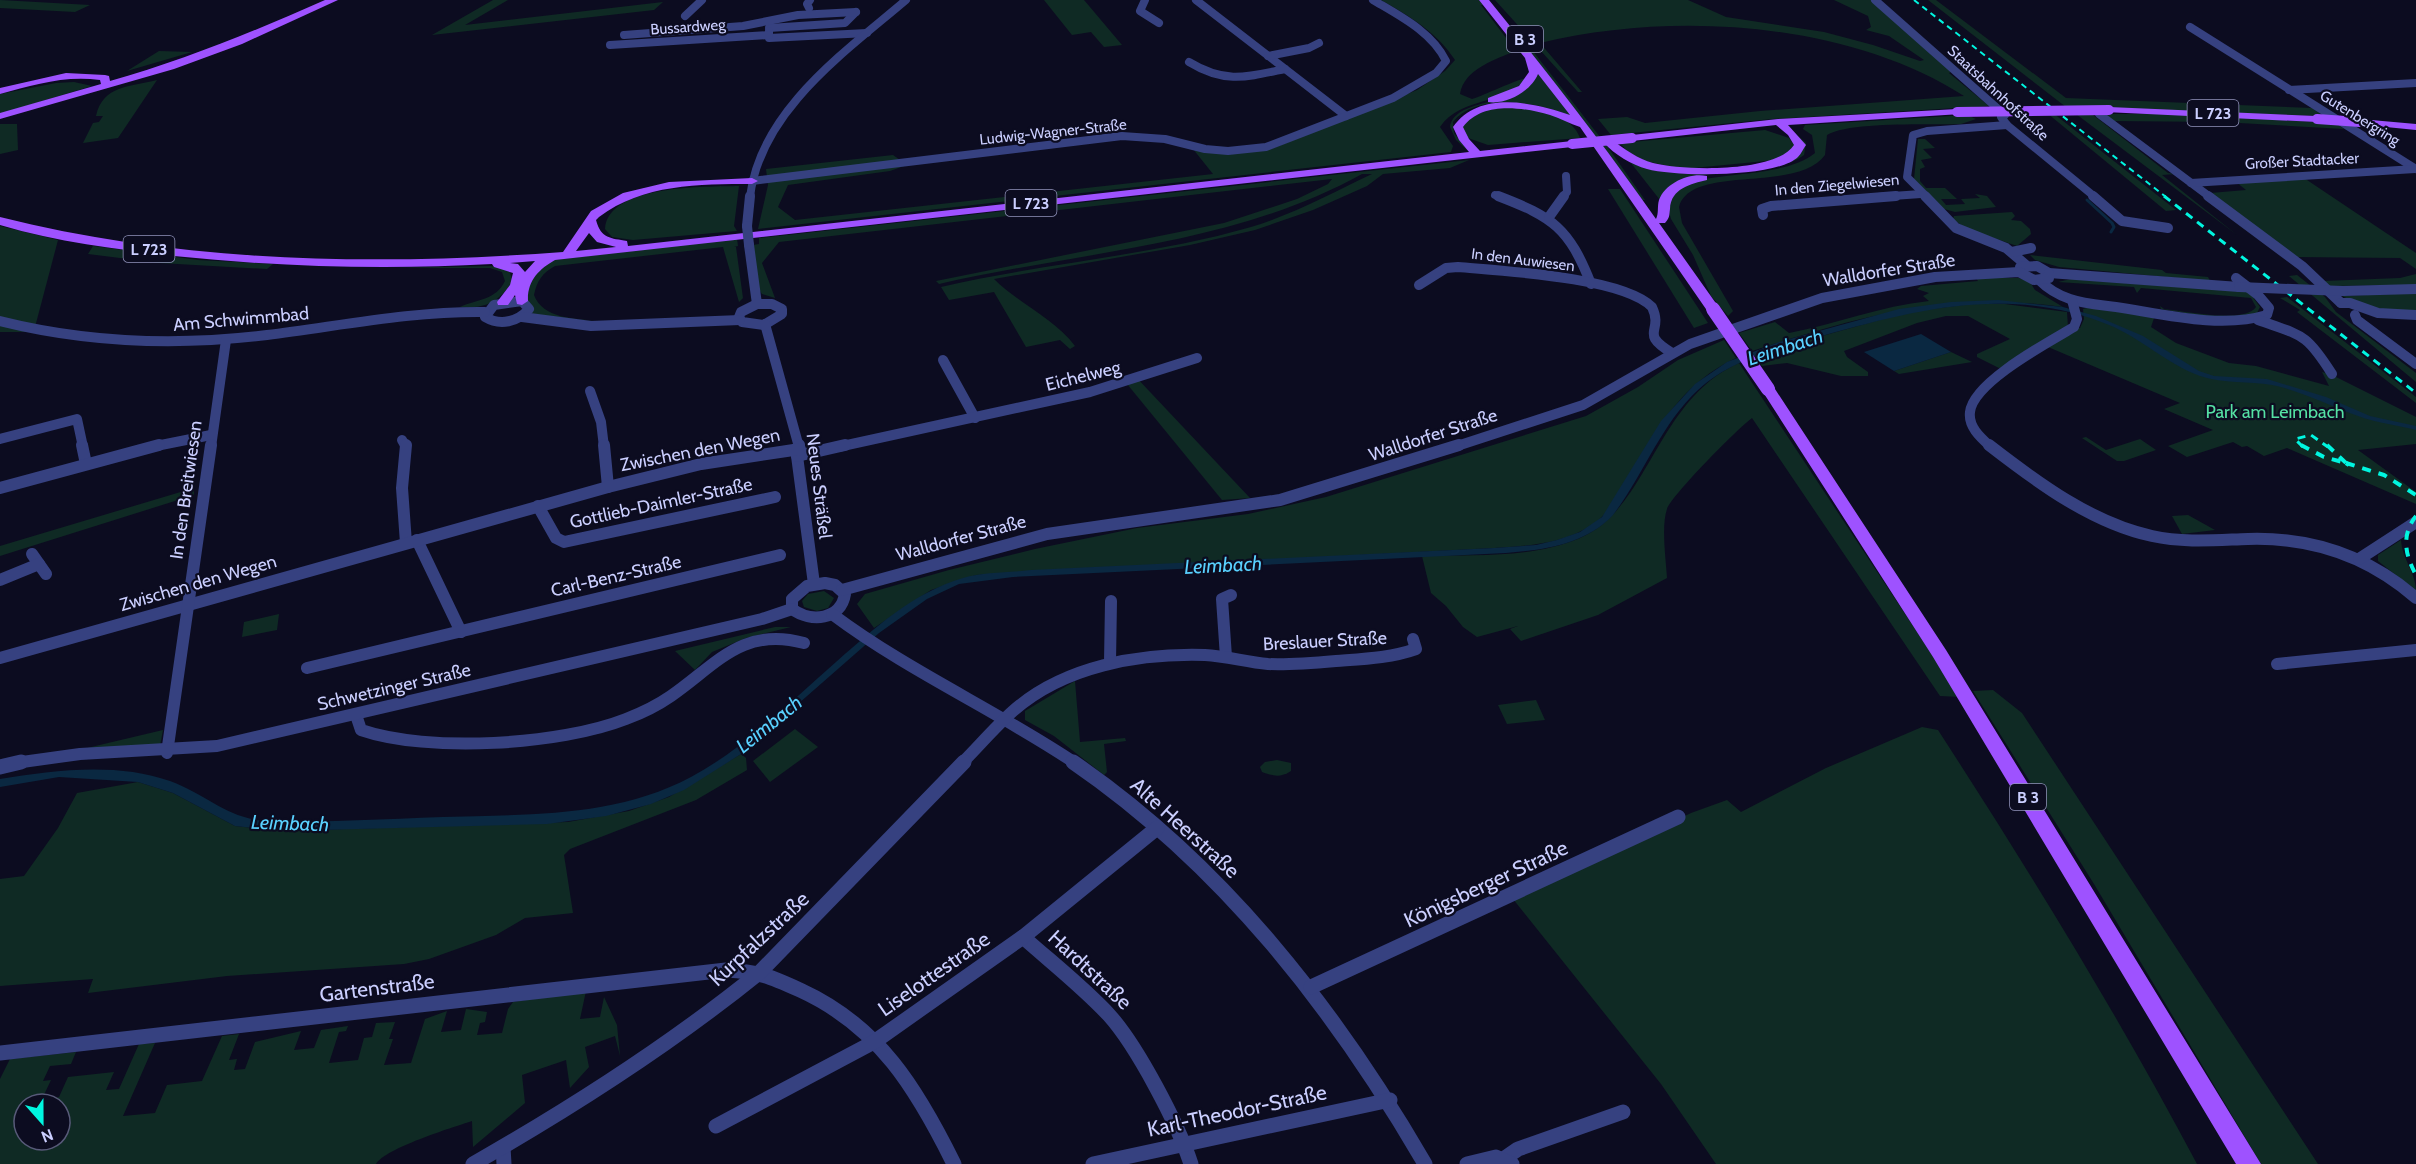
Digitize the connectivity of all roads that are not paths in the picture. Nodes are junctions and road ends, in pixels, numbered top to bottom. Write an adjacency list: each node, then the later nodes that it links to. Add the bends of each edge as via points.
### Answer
1 (333, 0): 23 (main road, via 239,42 148,74)
2 (702, 0): 11 (street)
3 (906, 0): 15 (street)
4 (1145, 0): 12 (street, via 1140,12)
5 (1196, 0): 19 (street)
6 (1373, 0): 29 (street, Ludwig-Wagner-Straße, via 1405,19 1443,52 1446,61 1422,83)
7 (1484, 0): 20 (main road, B 3)
8 (1492, 0): 38 (main road, B 3)
9 (1875, 0): 32 (street, Staatsbahnhofstraße, via 2005,115 2001,117)
10 (856, 12): 14 (street, via 845,23)
11 (685, 16)
12 (1159, 23)
13 (2190, 27): 25 (street, Gutenbergring)
14 (769, 28): 15 (street, via 769,38); 16 (street, via 742,26); 18 (street, Bussardweg)
15 (867, 33): 44 (street, via 814,79 790,108 766,144)
16 (624, 35)
17 (1319, 43): 19 (street)
18 (610, 45)
19 (1268, 56): 22 (street)
20 (1530, 56): 35 (main road, B 3); 41 (main road, via 1534,72 1529,84 1467,108 1450,120 1450,133)
21 (1189, 62): 22 (street, via 1207,75 1221,78)
22 (1286, 69): 29 (street)
23 (105, 82): 26 (main road, via 74,77); 28 (main road)
24 (2416, 83): 25 (street, Gutenbergring)
25 (2289, 90): 42 (street, Gutenbergring)
26 (0, 91)
27 (2104, 112): 30 (main road, L 723, bridge, via 1956,112); 34 (main road, L 723, bridge, via 2317,119); 45 (street)
28 (0, 116)
29 (1347, 116): 44 (street, Ludwig-Wagner-Straße, via 1252,149 1205,149 1165,139 1122,136)
30 (1790, 121): 31 (main road, L 723); 50 (main road, via 1810,144 1803,159 1789,166 1693,179 1676,186 1664,199)
31 (1778, 122): 33 (main road, L 723); 36 (main road)
32 (2007, 125): 46 (street, In den Ziegelwiesen, via 1927,130 1913,135 1906,177); 53 (street, Staatsbahnhofstraße, via 2119,220 2135,226)
33 (1730, 127): 36 (main road, via 1767,129); 39 (main road, L 723, bridge)
34 (2416, 127)
35 (1588, 130): 37 (main road, via 1559,113 1502,106 1465,116 1458,127); 69 (main road, B 3)
36 (1796, 137): 38 (main road, via 1800,150 1782,161 1701,172 1649,166)
37 (1464, 140): 39 (main road, via 1483,147); 40 (main road)
38 (1609, 143): 50 (main road, B 3)
39 (1519, 150): 40 (main road, L 723)
40 (1477, 154): 41 (main road, L 723)
41 (1465, 156): 54 (main road, L 723)
42 (2416, 169): 45 (street, Großer Stadtacker)
43 (1566, 176): 49 (street, via 1567,192)
44 (752, 181): 51 (main road, via 645,190 607,204); 74 (street, bridge, via 747,226)
45 (2191, 183): 73 (street, via 2302,266)
46 (1921, 194): 48 (street, In den Ziegelwiesen, via 1771,206 1762,209); 58 (street, In den Ziegelwiesen, via 1956,228)
47 (1495, 195): 49 (street, In den Auwiesen)
48 (1763, 215)
49 (1549, 217): 66 (street, In den Auwiesen, via 1572,240)
50 (1661, 219): 69 (main road, B 3, via 1699,280)
51 (590, 220): 55 (main road, via 592,233 605,242); 57 (main road)
52 (0, 221): 61 (main road, L 723, via 110,245 200,255)
53 (2168, 228)
54 (715, 238): 55 (main road, L 723); 59 (main road, L 723)
55 (647, 243): 57 (main road, L 723)
56 (2031, 248): 58 (street)
57 (569, 251): 61 (main road, L 723)
58 (2012, 252): 62 (street, In den Ziegelwiesen)
59 (553, 256): 60 (main road, L 723); 71 (main road, via 535,268 521,293)
60 (480, 262): 61 (main road, L 723); 70 (main road, via 508,266 519,272 516,285)
61 (386, 263)
62 (2022, 269): 63 (street, Walldorfer Straße, via 2042,268); 64 (street, Walldorfer Straße); 85 (street, Walldorfer Straße, via 1935,278 1822,298 1716,333)
63 (2049, 273): 64 (street, via 2049,278); 65 (street, Walldorfer Straße)
64 (2039, 280): 72 (street)
65 (2237, 283): 68 (street, Walldorfer Straße, bridge, via 2343,291); 81 (street, via 2259,295 2269,306 2267,315)
66 (1591, 284): 67 (street, In den Auwiesen, via 1458,267 1446,268); 85 (street, In den Auwiesen, via 1624,291 1648,303 1656,314 1653,338)
67 (1419, 285)
68 (2416, 289)
69 (1701, 293): 147 (main road, B 3, bridge, via 1940,654)
70 (503, 302): 71 (street); 75 (street)
71 (522, 302): 80 (street, via 529,309)
72 (2072, 303): 81 (street, via 2229,322); 104 (street, via 2077,319 2074,327 1979,394 1970,416 1985,442 2076,504 2132,531 2178,540 2282,537)
73 (2341, 303): 76 (street, via 2361,306); 77 (street, via 2341,309)
74 (757, 304): 79 (street); 83 (street, via 772,304 783,311 778,319)
75 (485, 312): 80 (street, via 485,317 494,322); 84 (street, Am Schwimmbad, via 427,312)
76 (2368, 312): 77 (street); 78 (street)
77 (2355, 315): 88 (street)
78 (2416, 315)
79 (741, 316): 80 (street, via 591,326); 83 (street, via 750,325)
80 (522, 317)
81 (2258, 320): 89 (street, via 2305,337)
82 (0, 321): 84 (street, Am Schwimmbad, via 34,331 93,339)
83 (765, 324): 95 (street, Neues Sträßel)
84 (226, 340): 92 (street, In den Breitwiesen)
85 (1672, 353): 108 (street, Walldorfer Straße, via 1583,405 1332,486 1239,508 1047,534)
86 (1197, 358): 91 (street, Eichelweg, via 1090,392)
87 (943, 360): 91 (street)
88 (2416, 364)
89 (2332, 374)
90 (590, 391): 97 (street, Zwischen den Wegen, via 601,422)
91 (975, 418): 95 (street, Eichelweg)
92 (211, 435): 96 (street); 112 (street, In den Breitwiesen)
93 (0, 439): 96 (street, via 77,419)
94 (402, 440): 102 (street, via 406,446 402,488)
95 (798, 453): 97 (street, Zwischen den Wegen, via 701,464); 107 (street, Neues Sträßel)
96 (86, 464): 98 (street)
97 (608, 487): 100 (street, Zwischen den Wegen)
98 (0, 488)
99 (775, 497): 100 (street, Gottlieb-Daimler-Straße, via 564,542 556,538)
100 (538, 506): 102 (street, Zwischen den Wegen)
101 (2416, 522): 104 (street)
102 (411, 541): 112 (street, Zwischen den Wegen); 115 (street)
103 (780, 555): 115 (street, Carl-Benz-Straße)
104 (2359, 559): 110 (street)
105 (39, 564): 106 (street)
106 (0, 580)
107 (814, 584): 108 (street, via 835,585); 113 (street, via 795,594)
108 (842, 590): 114 (street, via 843,605)
109 (1231, 595): 119 (street, via 1222,599)
110 (2416, 598)
111 (1111, 601): 121 (street)
112 (188, 604): 120 (street, Zwischen den Wegen); 126 (street, In den Breitwiesen)
113 (792, 609): 114 (street, via 804,617); 124 (street, Schwetzinger Straße)
114 (832, 614): 125 (street, Alte Heerstraße, via 874,645)
115 (461, 632): 123 (street, Carl-Benz-Straße)
116 (1413, 639): 119 (street, Breslauer Straße, via 1416,649 1400,655 1277,664)
117 (804, 643): 124 (street, via 788,638 770,639 729,652 672,696 647,710 604,726 558,736 399,741 361,730)
118 (2416, 650): 122 (street)
119 (1226, 657): 121 (street, Breslauer Straße, via 1173,655)
120 (0, 658)
121 (1110, 662): 125 (street, Breslauer Straße, via 1059,679)
122 (2277, 664)
123 (307, 668)
124 (356, 715): 126 (street, Schwetzinger Straße, via 217,746)
125 (1006, 718): 129 (street, Alte Heerstraße, via 1101,782); 131 (street, Kurpfalzstraße)
126 (166, 753): 127 (street, Schwetzinger Straße, via 63,755)
127 (0, 767)
128 (1678, 817): 132 (street, Königsberger Straße)
129 (1157, 828): 130 (street, Liselottestraße); 132 (street, Alte Heerstraße, via 1215,881)
130 (1023, 937): 133 (street, Liselottestraße); 138 (street, Hardtstraße, via 1124,1033)
131 (760, 972): 133 (street, via 821,1000 853,1021); 134 (street, Gartenstraße, via 726,970); 139 (street, Kurpfalzstraße)
132 (1311, 987): 135 (street, Alte Heerstraße)
133 (874, 1042): 137 (street, Liselottestraße); 142 (street, via 886,1052 929,1114)
134 (0, 1053)
135 (1390, 1100): 138 (street, Karl-Theodor-Straße, via 1285,1126); 145 (street, Alte Heerstraße)
136 (1623, 1112): 140 (street, via 1518,1149)
137 (716, 1126)
138 (1184, 1143): 143 (street, Karl-Theodor-Straße); 144 (street, Hardtstraße)
139 (504, 1156): 141 (street, Kurpfalzstraße)
140 (1509, 1161): 146 (street, via 1495,1155)
141 (473, 1164)
142 (954, 1164)
143 (1093, 1164)
144 (1191, 1164)
145 (1425, 1164)
146 (1467, 1164)
147 (2249, 1164)

